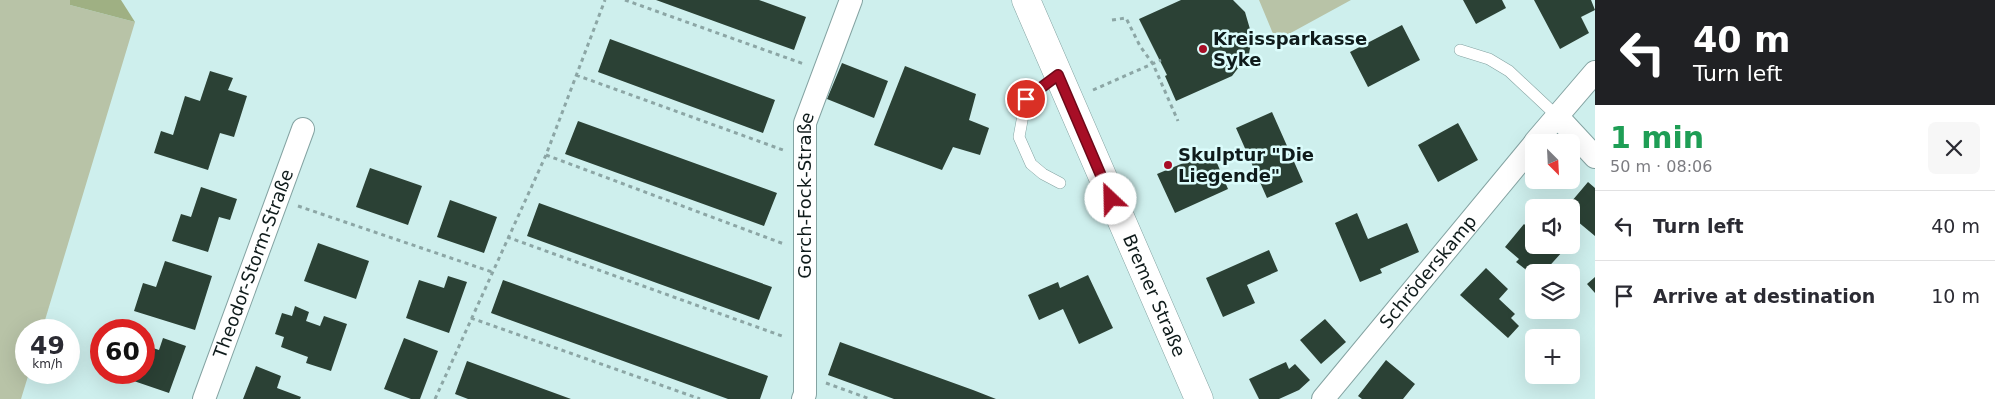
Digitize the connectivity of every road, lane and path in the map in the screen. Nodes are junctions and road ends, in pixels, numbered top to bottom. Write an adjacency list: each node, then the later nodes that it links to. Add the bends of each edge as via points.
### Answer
1 (606, 0): 12 (path)
2 (625, 0): 9 (path)
3 (851, 0): 9 (street, Gorch-Fock-Straße)
4 (1026, 0): 11 (main road, Bremer Straße)
5 (1112, 20): 8 (path, via 1126,18)
6 (1460, 50): 14 (lane, via 1509,71)
7 (1161, 60): 8 (path)
8 (1153, 64): 13 (path); 15 (path)
9 (825, 71): 20 (street, Gorch-Fock-Straße, via 805,123)
10 (1595, 72): 14 (street, Schröderskamp)
11 (1058, 75): 22 (lane, via 1026,99 1019,137 1031,164); 35 (main road, Bremer Straße)
12 (576, 76): 19 (path); 20 (path, via 778,149)
13 (1091, 91)
14 (1556, 116): 17 (street, Schröderskamp); 21 (street)
15 (1178, 121)
16 (303, 129): 23 (street, Theodor-Storm-Straße)
17 (1541, 134)
18 (1525, 154): 36 (street, Schröderskamp)
19 (546, 155): 24 (path); 25 (path, via 780,243)
20 (805, 155): 25 (street, Gorch-Fock-Straße)
21 (1595, 157)
22 (1060, 183)
23 (277, 199): 26 (path); 30 (street, Theodor-Storm-Straße)
24 (507, 237): 26 (path); 28 (path, via 782,336)
25 (805, 248): 28 (street, Gorch-Fock-Straße)
26 (492, 272): 27 (path)
27 (471, 318): 31 (path); 32 (path)
28 (805, 339): 29 (street, Gorch-Fock-Straße)
29 (805, 375): 33 (street, Gorch-Fock-Straße); 34 (path)
30 (204, 399)
31 (436, 399)
32 (700, 399)
33 (803, 399)
34 (870, 399)
35 (1199, 399)
36 (1323, 399)

